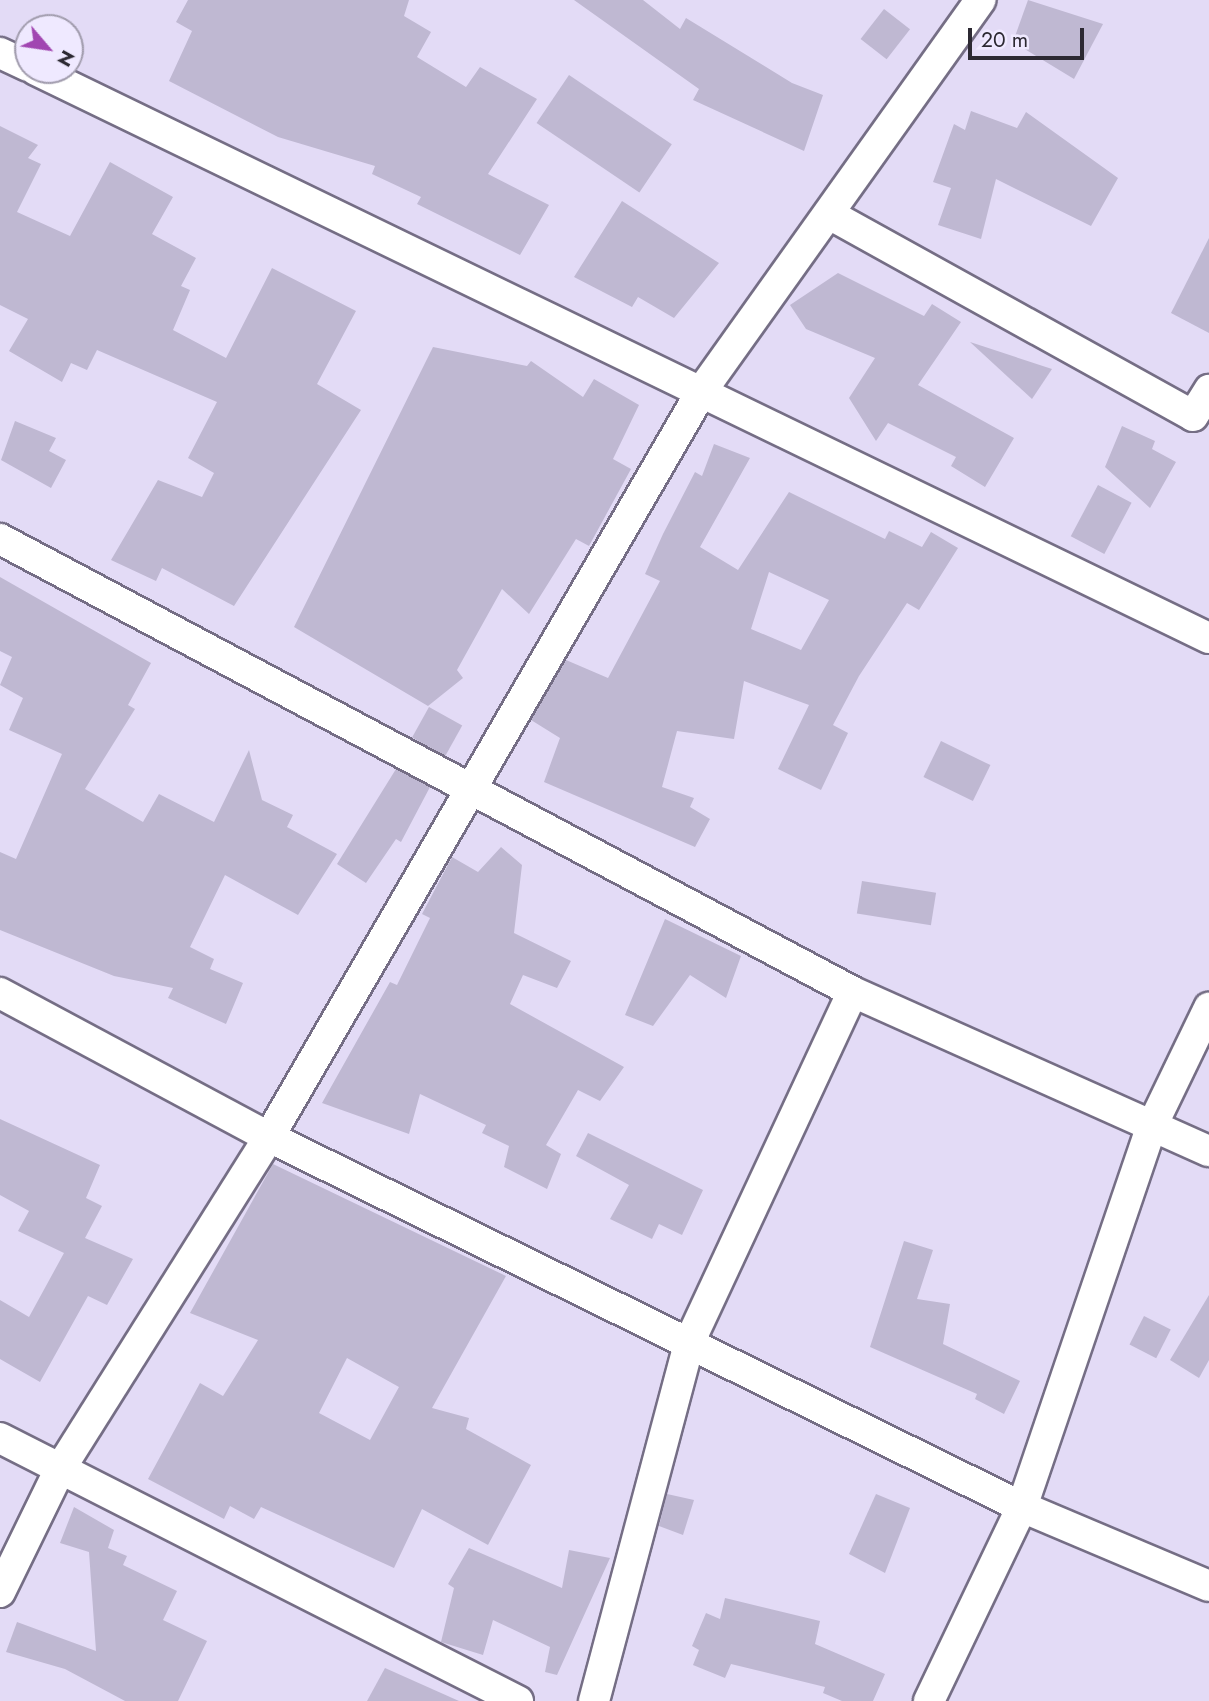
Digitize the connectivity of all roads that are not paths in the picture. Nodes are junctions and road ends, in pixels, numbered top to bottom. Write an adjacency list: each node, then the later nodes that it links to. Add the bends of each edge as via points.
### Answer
1 (980, 0): 3 (street)
2 (65, 84): 4 (street)
3 (829, 215): 4 (street); 5 (street, via 1193,416)
4 (703, 389): 7 (street); 8 (street)
5 (1209, 390)
6 (0, 539): 8 (street)
7 (1209, 638)
8 (470, 792): 9 (street); 13 (street)
9 (853, 992): 12 (street); 15 (street)
10 (0, 993): 13 (street)
11 (1209, 1008): 12 (street)
12 (1150, 1130): 14 (street); 18 (street)
13 (269, 1137): 15 (street); 17 (street)
14 (1209, 1151)
15 (689, 1343): 18 (street); 22 (street)
16 (0, 1438): 17 (street)
17 (60, 1469): 20 (street); 21 (street)
18 (1022, 1507): 19 (street); 23 (street)
19 (1209, 1586)
20 (0, 1592)
21 (517, 1701)
22 (594, 1701)
23 (929, 1701)

